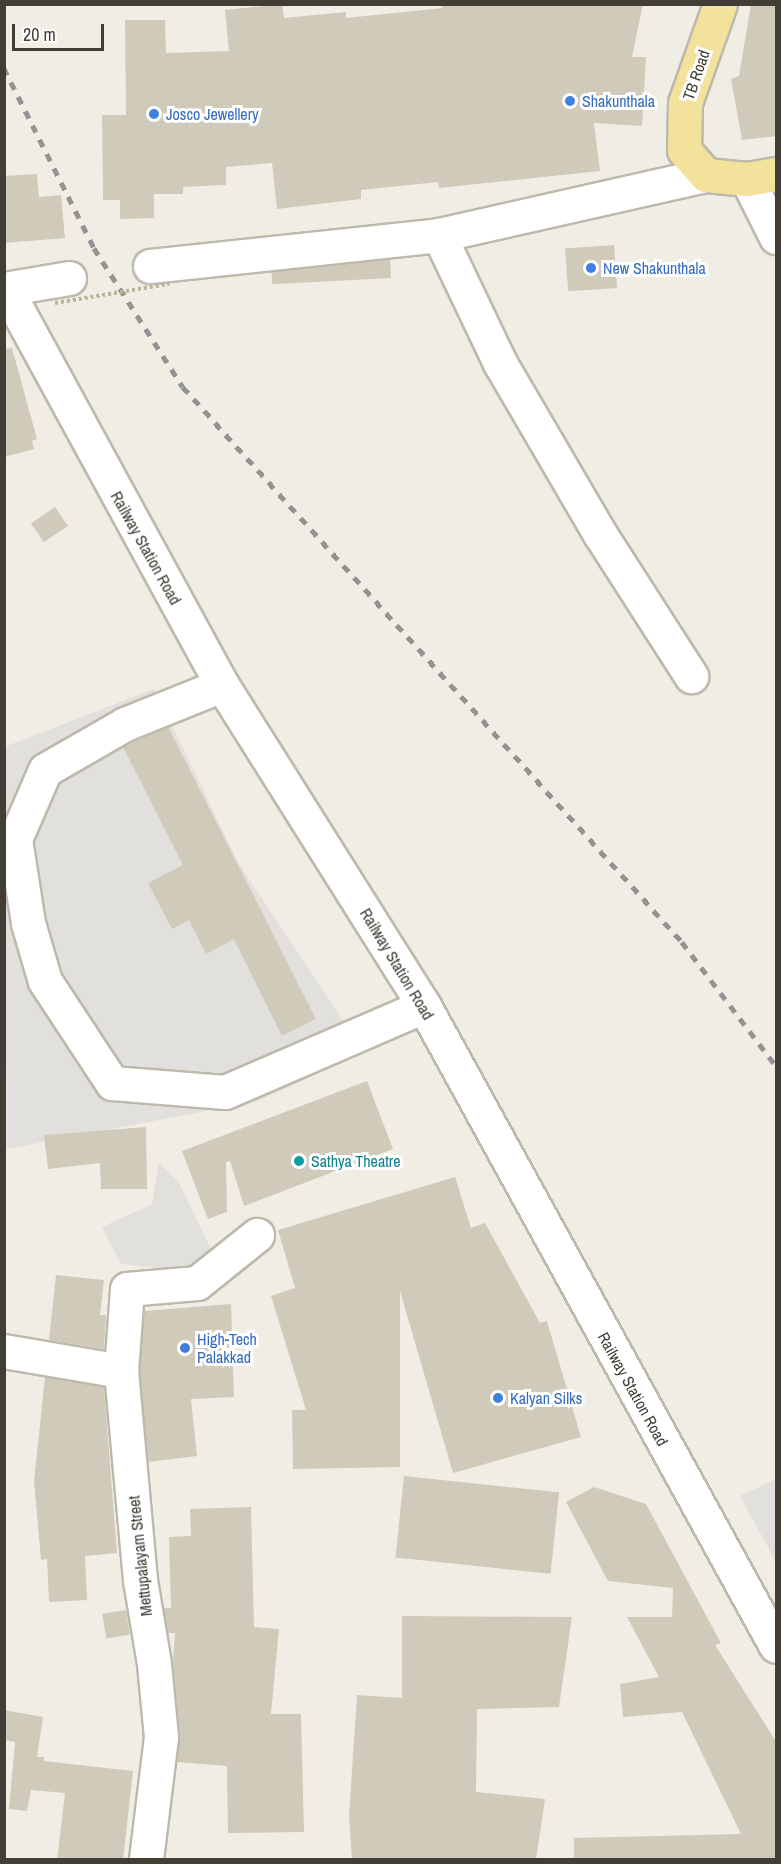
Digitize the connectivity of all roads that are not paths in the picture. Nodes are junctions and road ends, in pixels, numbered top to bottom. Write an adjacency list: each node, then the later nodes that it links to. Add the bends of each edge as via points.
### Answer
1 (720, 4): 2 (main road, TB Road, via 685,103 684,150)
2 (706, 175): 3 (main road); 4 (street)
3 (762, 176): 5 (street)
4 (439, 235): 6 (street); 9 (street, via 500,363 600,534)
5 (777, 237)
6 (160, 275)
7 (5, 289): 8 (street); 10 (street, Railway Station Road)
8 (62, 291)
9 (691, 676)
10 (222, 685): 11 (street, Railway Station Road); 11 (street, via 125,724 45,770 15,839 28,923 45,981 112,1083 225,1092)
11 (424, 1006): 15 (street, Railway Station Road)
12 (257, 1235): 14 (street, Mettupalayam Street, via 196,1283 127,1289)
13 (4, 1351): 14 (street)
14 (121, 1371): 16 (street, Mettupalayam Street, via 140,1580 161,1737)
15 (777, 1646)
16 (146, 1860)

